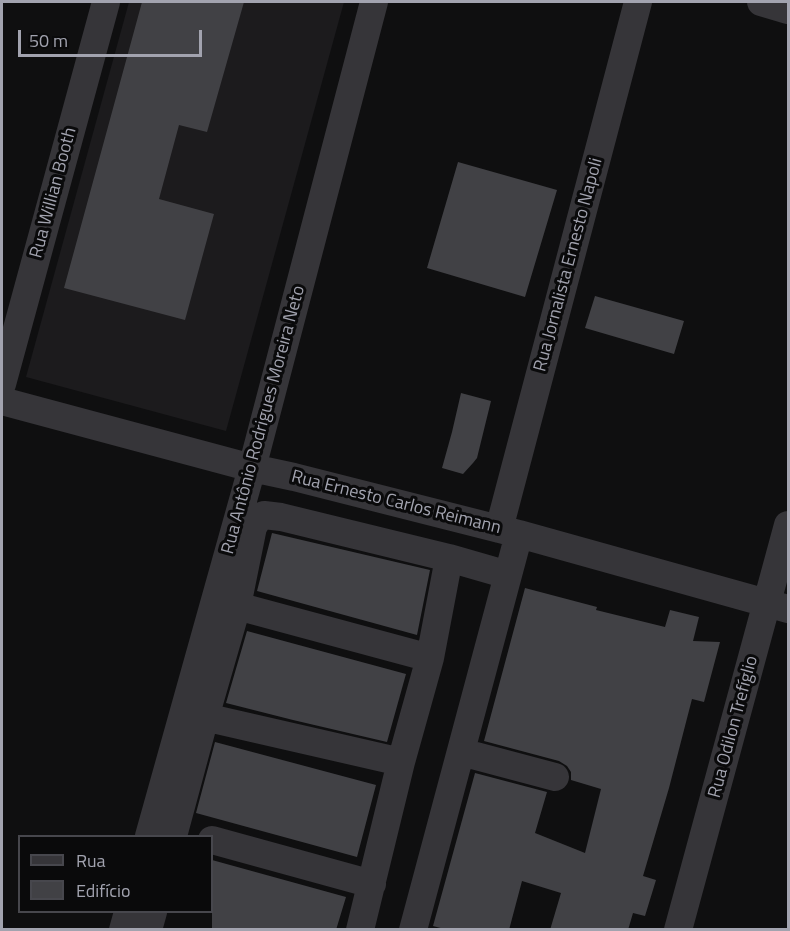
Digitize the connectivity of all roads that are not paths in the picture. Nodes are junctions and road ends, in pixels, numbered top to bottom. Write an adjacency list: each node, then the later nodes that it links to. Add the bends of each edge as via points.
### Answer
1 (106, 2): 6 (street, Rua Willian Booth)
2 (374, 2): 8 (street, Rua Antônio Rodrigues Moreira Neto)
3 (638, 2): 10 (street, Rua Jornalista Ernesto Napoli)
4 (761, 2): 5 (street)
5 (789, 10)
6 (2, 384)
7 (2, 401): 8 (street, Rua Ernesto Carlos Reimann)
8 (252, 468): 10 (street, Rua Ernesto Carlos Reimann); 16 (street, Rua Antônio Rodrigues Moreira Neto)
9 (789, 525): 14 (street, Rua Odilon Trefíglio)
10 (509, 532): 12 (street, Rua Jornalista Ernesto Napoli); 14 (street, Rua Ernesto Carlos Reimann)
11 (449, 558): 12 (street); 13 (street, via 264,515 253,527); 15 (street)
12 (508, 575): 17 (street, Rua Jornalista Ernesto Napoli)
13 (237, 606): 15 (street); 16 (street)
14 (778, 606): 29 (street, Rua Odilon Trefíglio)
15 (430, 658): 18 (street)
16 (194, 714): 18 (street); 20 (street)
17 (462, 752): 19 (street); 28 (street, Rua Jornalista Ernesto Napoli)
18 (401, 762): 22 (street)
19 (555, 777)
20 (174, 835)
21 (213, 840): 22 (street)
22 (372, 884): 27 (street)
23 (128, 913): 25 (street)
24 (153, 913): 26 (street)
25 (123, 930)
26 (148, 930)
27 (360, 930)
28 (413, 930)
29 (678, 930)

